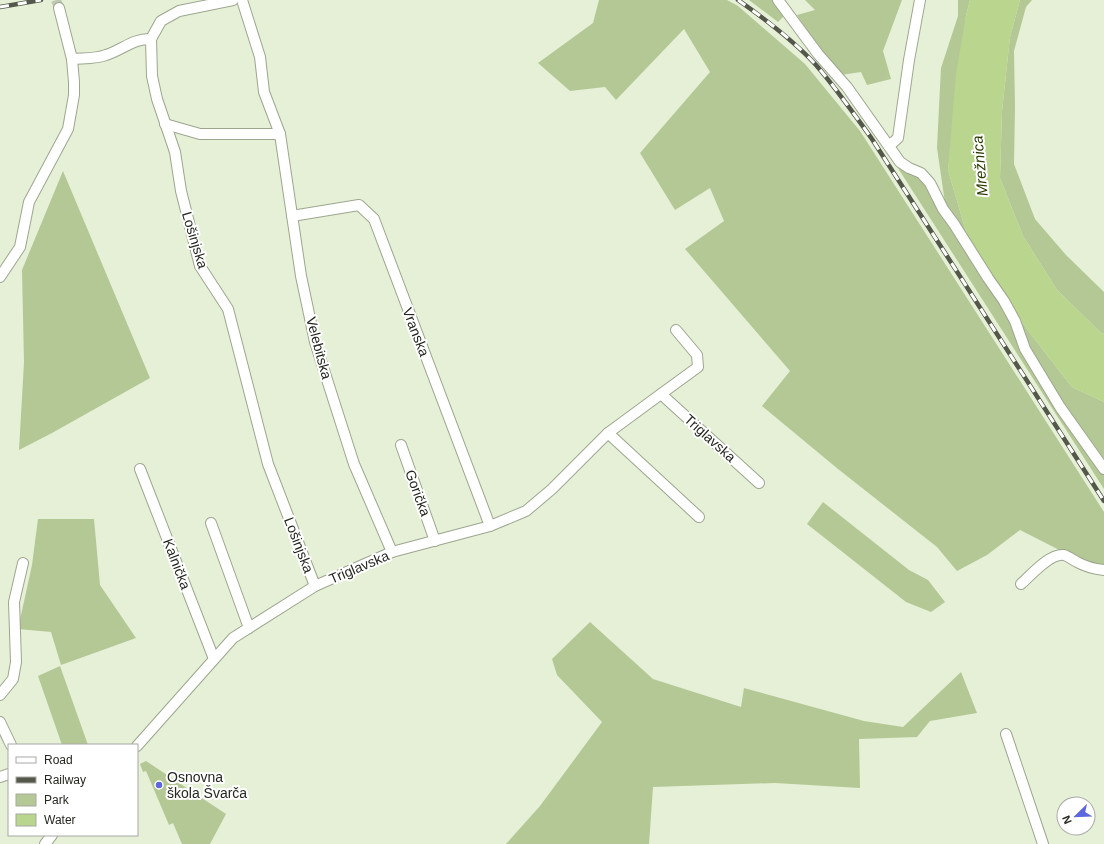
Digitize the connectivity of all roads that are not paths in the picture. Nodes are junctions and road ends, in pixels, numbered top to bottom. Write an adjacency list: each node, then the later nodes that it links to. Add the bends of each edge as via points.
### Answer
1 (233, 0): 6 (street, via 179,11 161,21)
2 (242, 0): 9 (street, Velebitska, via 260,57 264,92)
3 (778, 0): 10 (street, via 818,54 847,87)
4 (920, 0): 10 (street, via 898,138)
5 (59, 8): 7 (street)
6 (151, 39): 7 (street, via 143,39 106,55); 8 (street, Lošinjska, via 152,76)
7 (72, 59): 12 (street, via 74,95 68,129 29,202 20,248)
8 (165, 124): 9 (street, via 200,134); 28 (street, Lošinjska, via 175,152 181,191 200,266 228,309 268,464)
9 (280, 134): 11 (street, Velebitska)
10 (889, 146): 18 (street, via 900,162 921,173 930,182 943,209 1004,301 1026,349 1060,407)
11 (292, 216): 22 (street, Vranska, via 359,204 374,219); 24 (street, Velebitska, via 315,342 354,464)
12 (0, 277)
13 (676, 330): 14 (street, Triglavska, via 697,355 698,367)
14 (661, 394): 15 (street, Triglavska); 19 (street, Triglavska)
15 (608, 433): 20 (street); 22 (street, Triglavska, via 526,511)
16 (400, 445): 23 (street, Gorička)
17 (140, 469): 30 (street, Kalnička)
18 (1104, 469)
19 (759, 483)
20 (699, 518)
21 (211, 523): 29 (street)
22 (490, 526): 23 (street, Triglavska)
23 (435, 541): 24 (street, Triglavska)
24 (392, 552): 28 (street, Triglavska)
25 (23, 563): 31 (street, via 14,602 16,662 13,679)
26 (1104, 570): 27 (street, via 1094,569 1064,555 1054,556)
27 (1021, 584)
28 (315, 586): 29 (street, Triglavska)
29 (249, 628): 30 (street, Triglavska, via 233,638)
30 (214, 659): 35 (street, Triglavska)
31 (0, 695)
32 (0, 722): 34 (street)
33 (1006, 734): 38 (street)
34 (11, 744)
35 (138, 745)
36 (51, 836): 37 (street)
37 (45, 844)
38 (1043, 844)

